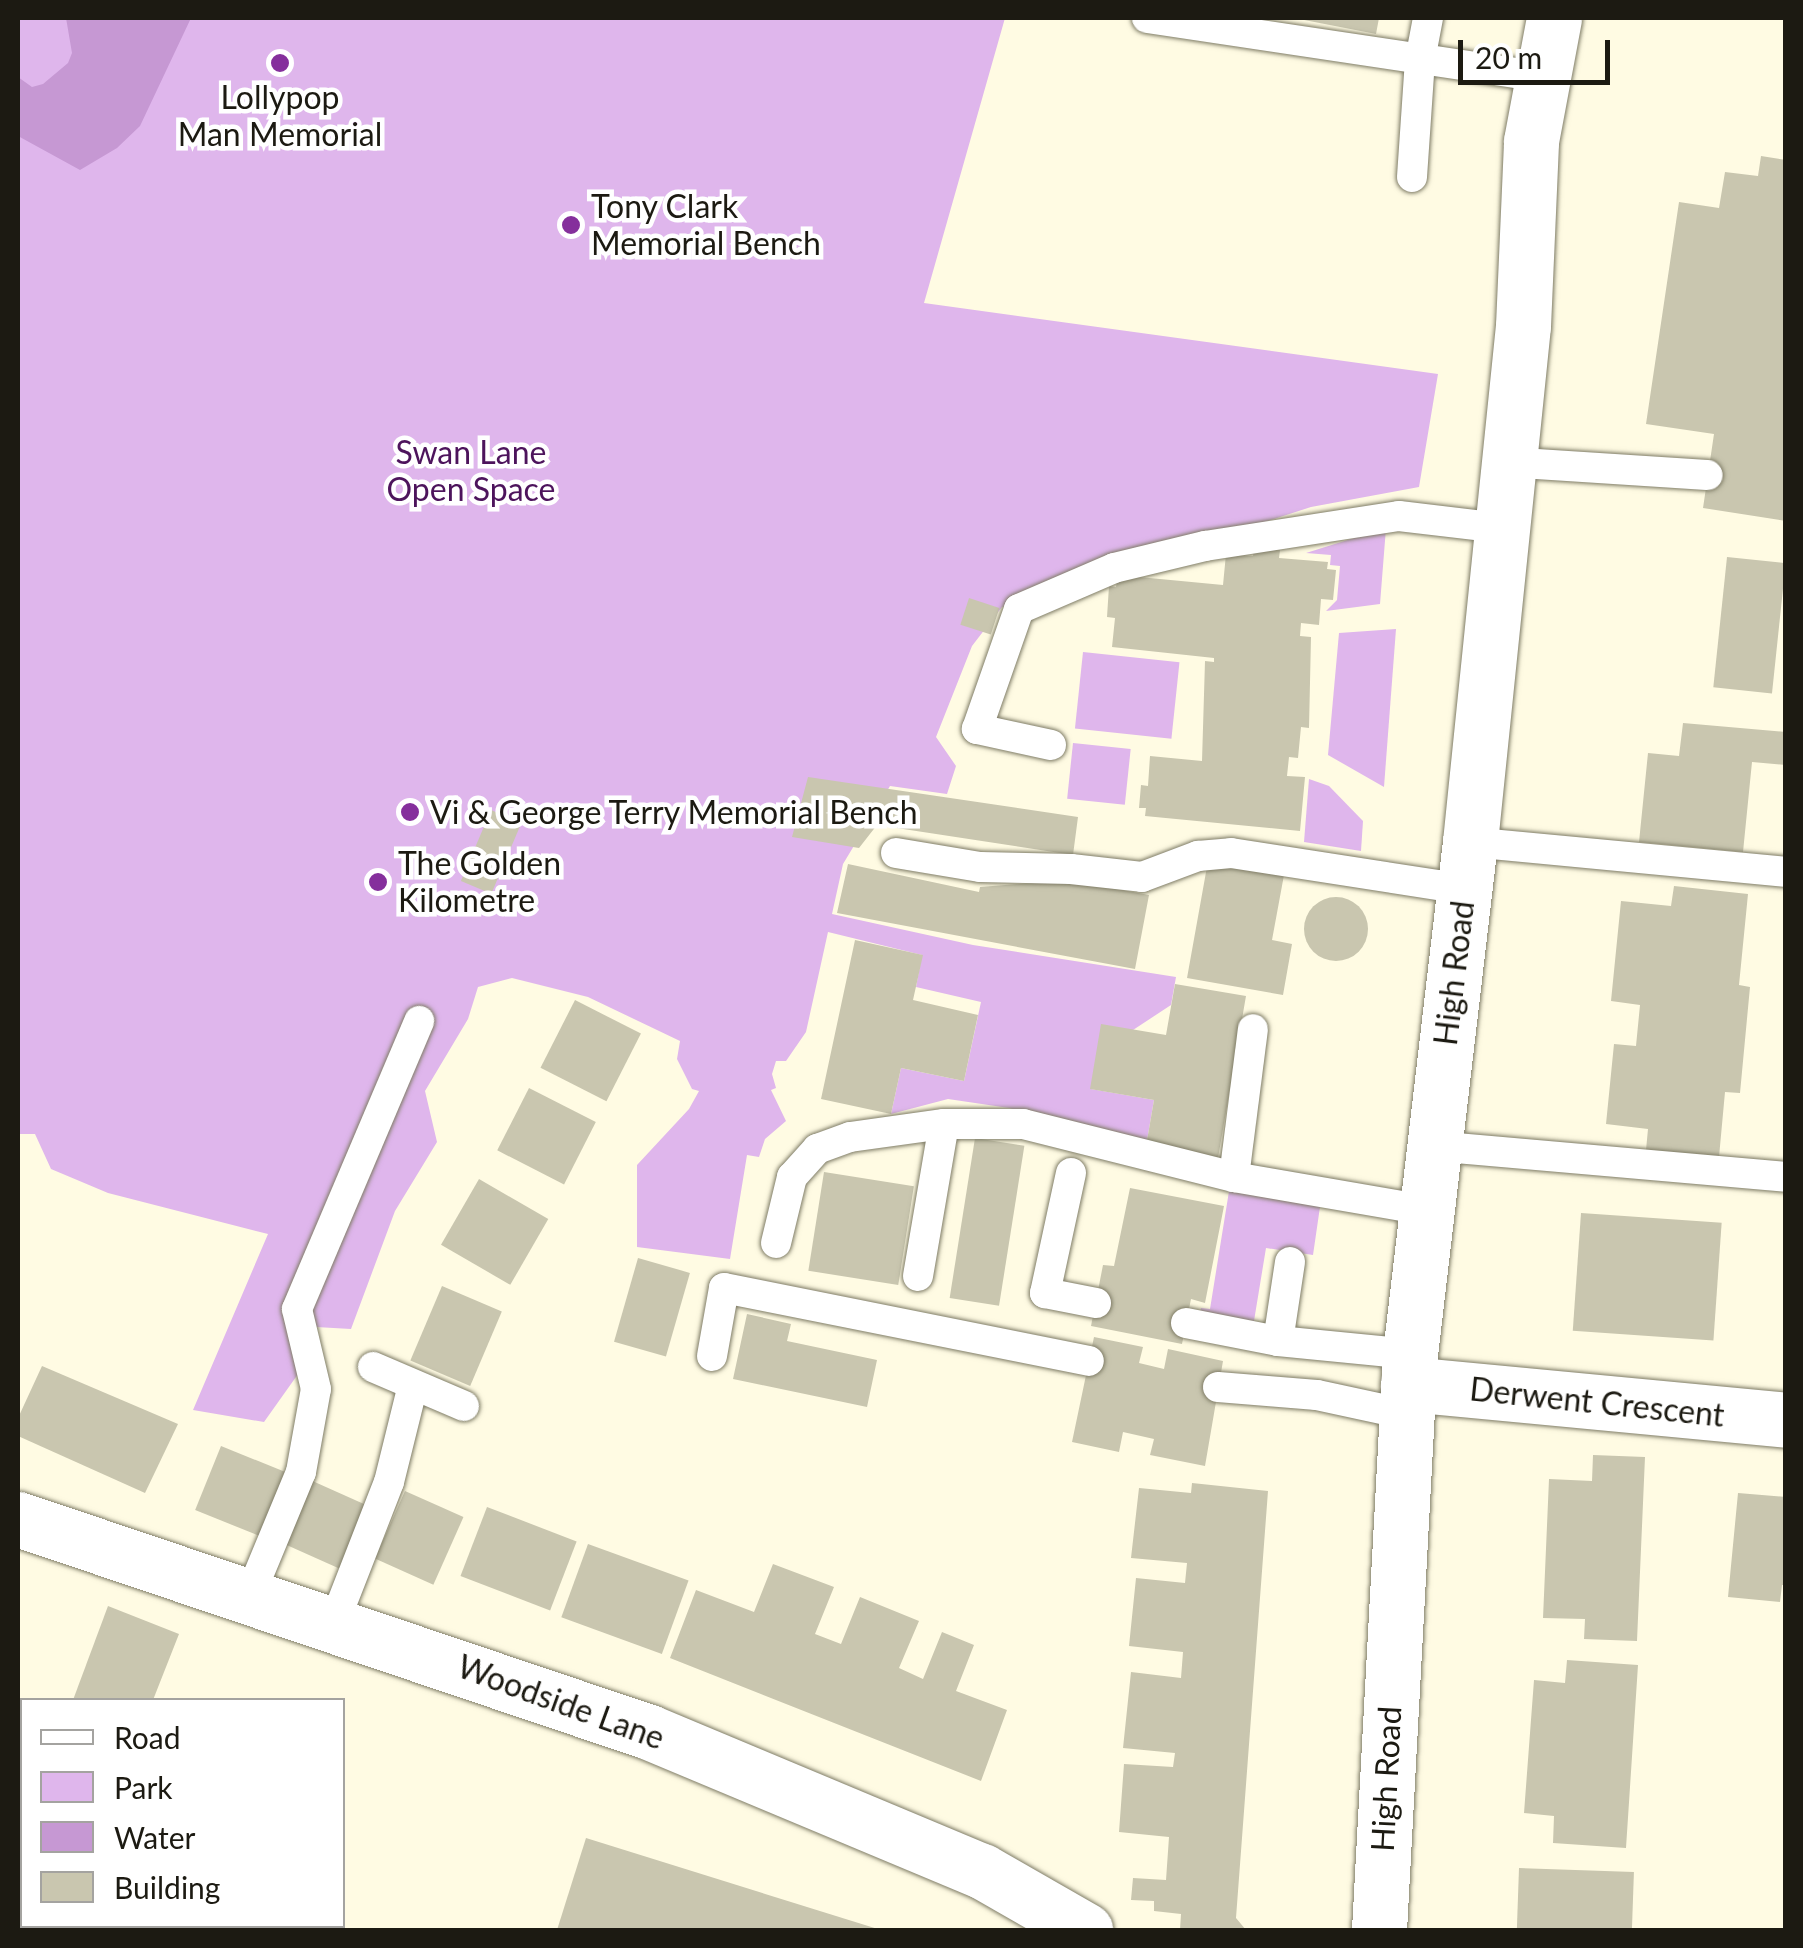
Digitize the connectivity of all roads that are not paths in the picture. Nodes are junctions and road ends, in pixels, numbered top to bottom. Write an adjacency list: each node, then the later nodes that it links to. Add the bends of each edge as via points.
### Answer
1 (1147, 18): 4 (lane)
2 (1428, 18): 4 (lane)
3 (1554, 18): 5 (main road, High Road)
4 (1420, 60): 5 (lane); 6 (lane)
5 (1542, 78): 7 (main road, High Road, via 1531,141 1523,326)
6 (1412, 177)
7 (1506, 462): 8 (lane); 9 (main road, High Road)
8 (1708, 475)
9 (1498, 528): 10 (lane, via 1399,516 1205,546 1114,568 1019,610 977,729); 12 (main road, High Road)
10 (1051, 744)
11 (896, 852): 12 (lane, via 980,867 1142,877 1198,856 1231,852)
12 (1467, 865): 13 (lane); 17 (main road, High Road)
13 (1786, 872)
14 (418, 1022): 37 (lane, via 297,1310 316,1389 301,1472)
15 (1253, 1029): 20 (lane)
16 (944, 1124): 20 (lane, via 1024,1124); 22 (lane, via 850,1137 817,1149 792,1177); 24 (lane)
17 (1434, 1146): 19 (lane); 21 (main road, High Road)
18 (1071, 1174): 25 (lane, via 1045,1292)
19 (1786, 1176)
20 (1234, 1177): 21 (lane)
21 (1426, 1210): 32 (main road, High Road)
22 (776, 1243)
23 (1290, 1262): 27 (lane)
24 (918, 1276)
25 (1096, 1303)
26 (1186, 1323): 27 (lane)
27 (1278, 1342): 32 (lane)
28 (712, 1356): 29 (lane, via 724,1288)
29 (1089, 1361)
30 (373, 1367): 31 (lane)
31 (413, 1384): 34 (lane); 38 (lane, via 389,1482)
32 (1408, 1384): 33 (lane, via 1317,1395); 35 (main road, Derwent Crescent); 40 (main road, High Road)
33 (1218, 1387)
34 (464, 1406)
35 (1785, 1416)
36 (18, 1519): 37 (main road, Woodside Lane)
37 (250, 1595): 38 (main road, Woodside Lane)
38 (334, 1623): 39 (main road, Woodside Lane, via 649,1732 982,1871)
39 (1085, 1930)
40 (1379, 1930)

